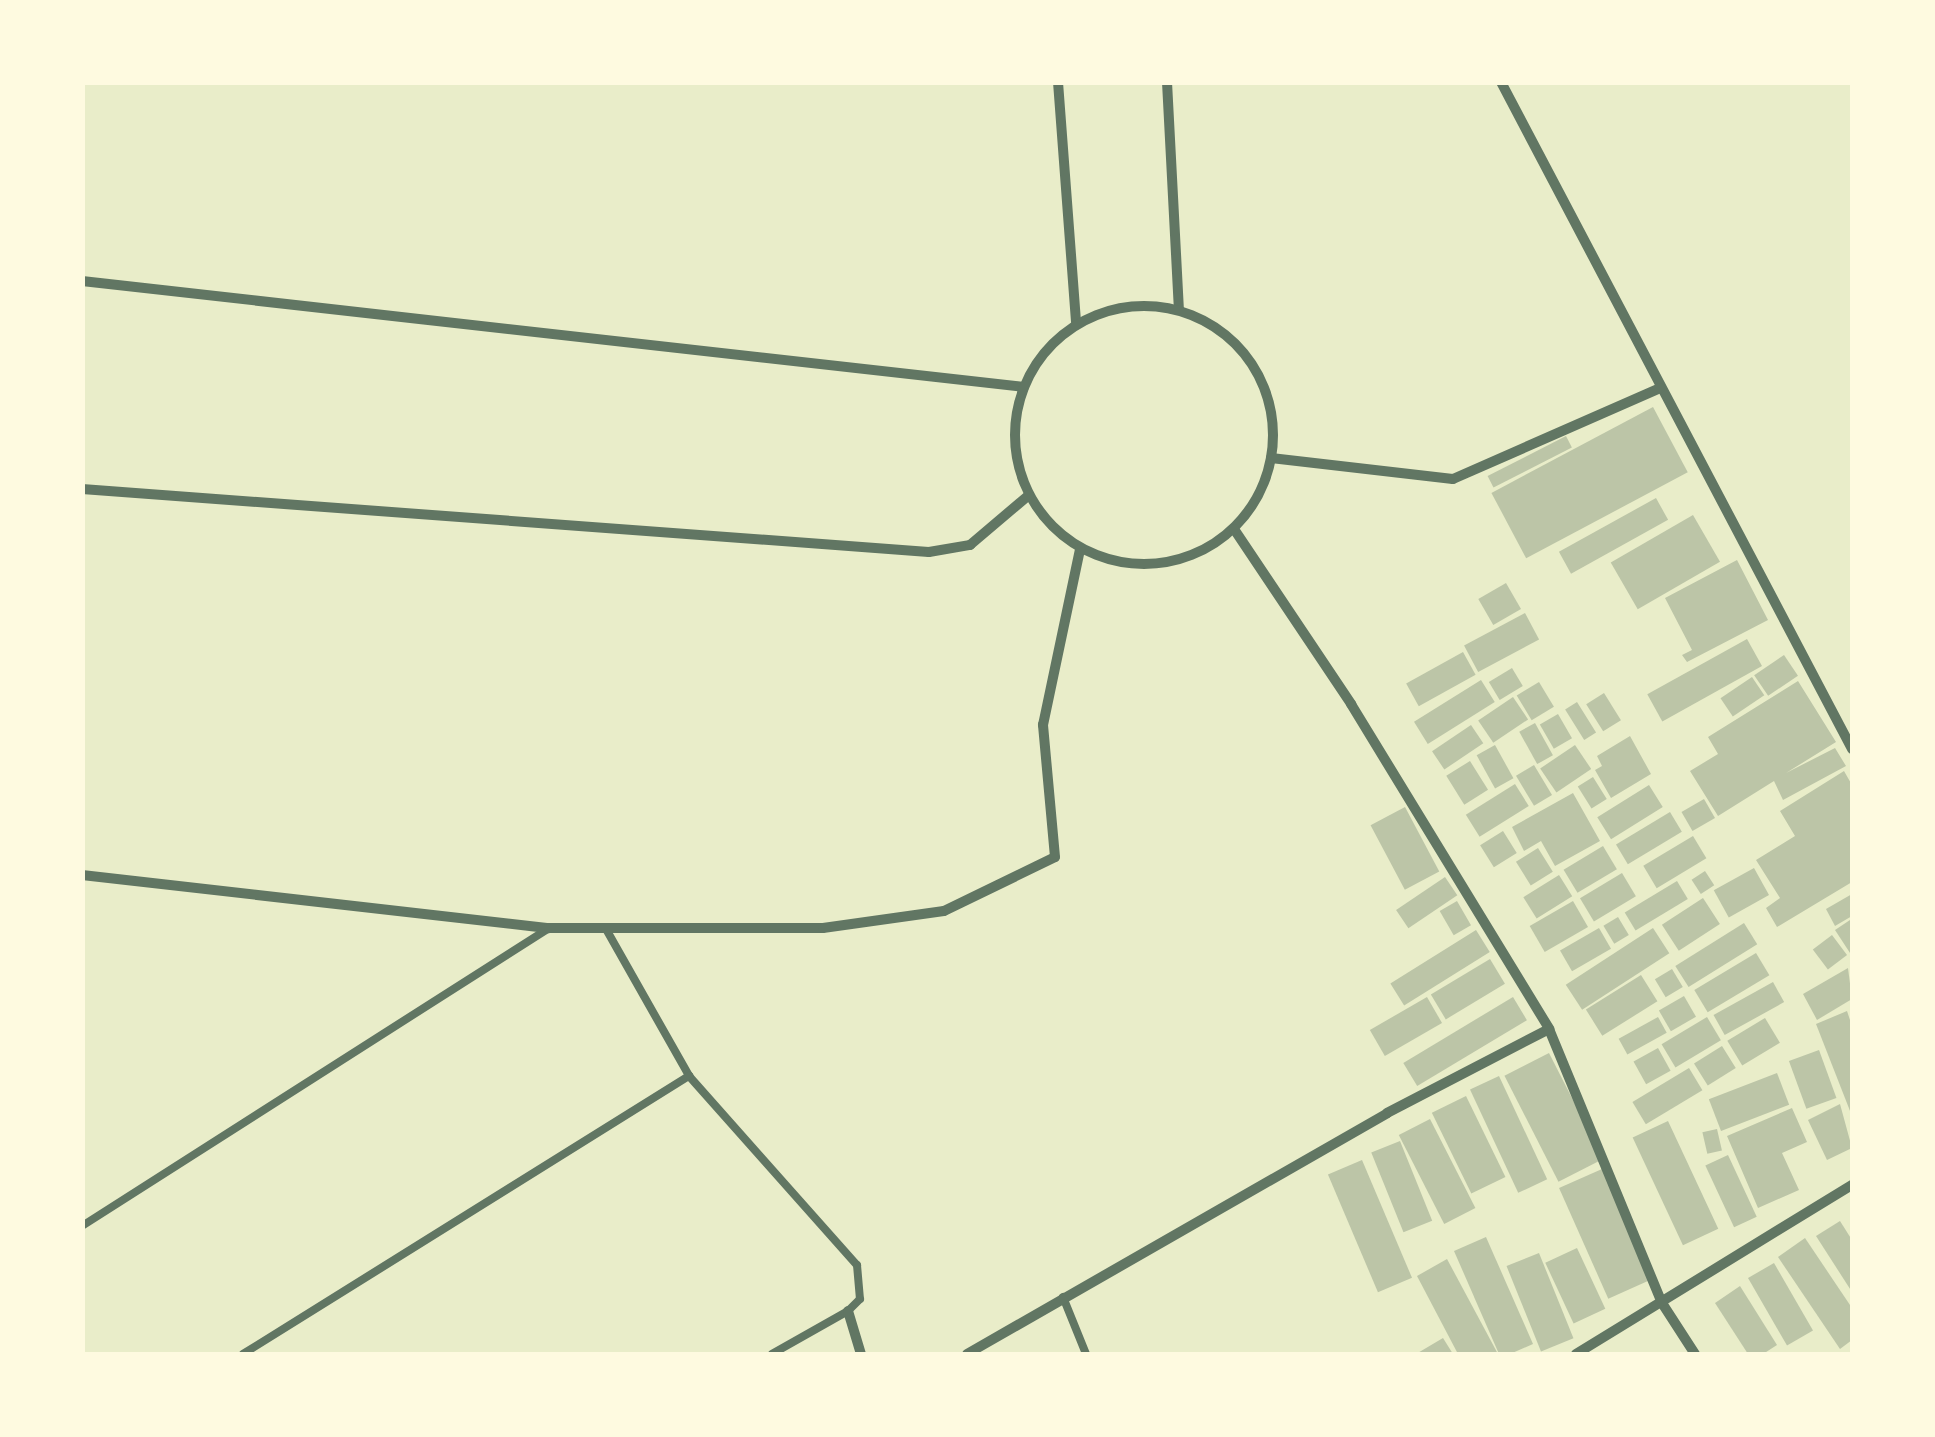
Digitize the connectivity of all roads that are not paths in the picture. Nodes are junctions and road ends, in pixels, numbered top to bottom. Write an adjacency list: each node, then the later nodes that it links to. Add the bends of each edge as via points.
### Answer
1 (1058, 82): 6 (street)
2 (1167, 82): 5 (street)
3 (1501, 82): 8 (street)
4 (82, 281): 7 (street)
5 (1179, 310): 6 (street, via 1144,305); 9 (street, via 1214,326 1242,351 1262,383 1272,420)
6 (1076, 324): 7 (street, via 1044,352)
7 (1024, 387): 11 (street, via 1016,423)
8 (1660, 388): 9 (street, via 1453,478); 14 (street)
9 (1271, 458): 12 (street, via 1258,496)
10 (82, 488): 11 (street, via 929,552 970,545)
11 (1029, 495): 13 (street, via 1051,526)
12 (1234, 529): 13 (street, via 1200,552 1160,564 1120,563); 18 (street, via 1351,704)
13 (1080, 548): 17 (street, via 1043,725 1055,857 944,911 823,928)
14 (1852, 749)
15 (82, 875): 16 (street)
16 (550, 928): 17 (street); 21 (lane)
17 (606, 929): 19 (lane)
18 (1549, 1029): 22 (street); 23 (street)
19 (690, 1076): 24 (lane, via 857,1264 860,1299); 25 (lane)
20 (1852, 1185): 23 (street)
21 (82, 1226)
22 (1063, 1296): 28 (street); 29 (lane)
23 (1662, 1303): 30 (street); 31 (street)
24 (848, 1311): 26 (lane); 27 (street)
25 (243, 1354)
26 (772, 1354)
27 (860, 1354)
28 (967, 1354)
29 (1086, 1354)
30 (1576, 1354)
31 (1696, 1354)

